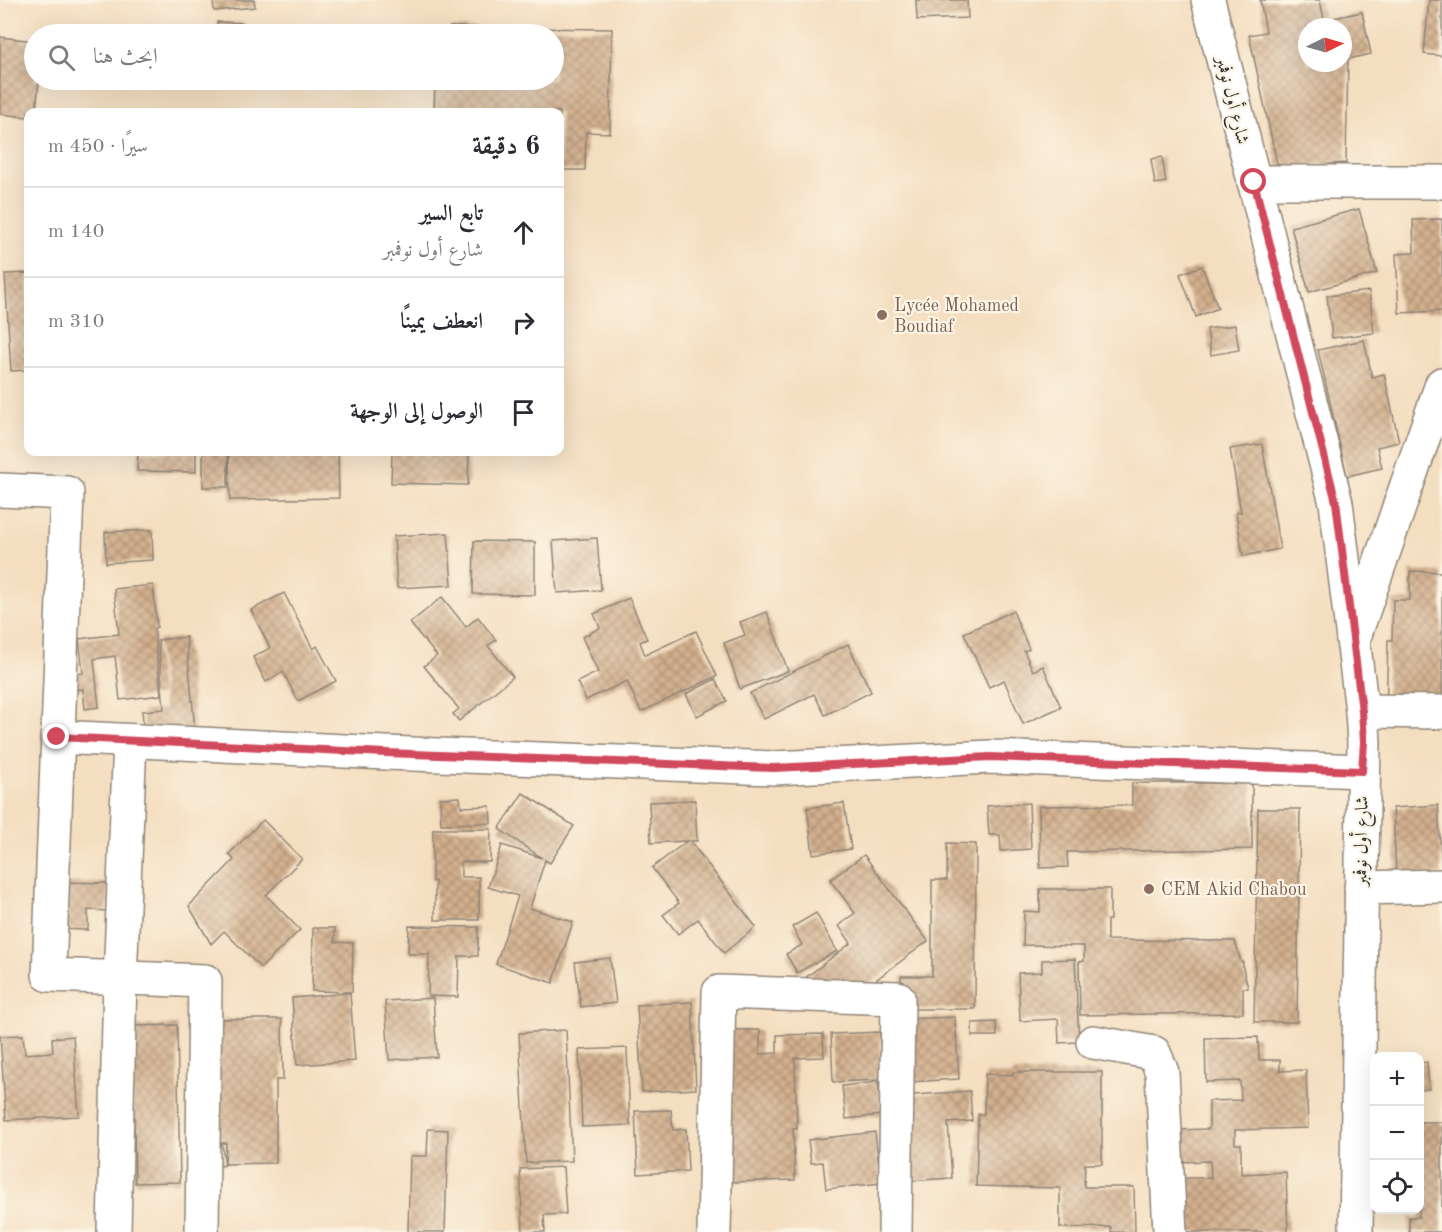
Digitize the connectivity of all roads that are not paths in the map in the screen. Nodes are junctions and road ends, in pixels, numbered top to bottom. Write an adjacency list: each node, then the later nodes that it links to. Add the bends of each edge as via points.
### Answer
1 (1208, 0): 2 (street, شارع أول نوفمبر)
2 (1254, 182): 3 (street); 6 (street, شارع أول نوفمبر, via 1336,502)
3 (1442, 182)
4 (1442, 384): 6 (street)
5 (0, 490): 9 (street, via 66,494)
6 (1353, 640): 7 (street, شارع أول نوفمبر)
7 (1362, 711): 8 (street); 11 (street, شارع أول نوفمبر)
8 (1442, 712)
9 (57, 737): 10 (street); 14 (street, via 49,975)
10 (130, 741): 11 (street, via 774,768 990,757); 14 (street)
11 (1362, 771): 13 (street, شارع أول نوفمبر)
12 (1442, 886): 13 (street)
13 (1361, 888): 21 (street, شارع أول نوفمبر)
14 (120, 979): 16 (street); 17 (street, via 205,981)
15 (1093, 1042): 20 (street, via 1154,1053 1162,1072)
16 (114, 1232)
17 (202, 1232)
18 (714, 1232): 19 (street, via 719,992 898,998)
19 (895, 1232)
20 (1170, 1232)
21 (1356, 1232)

